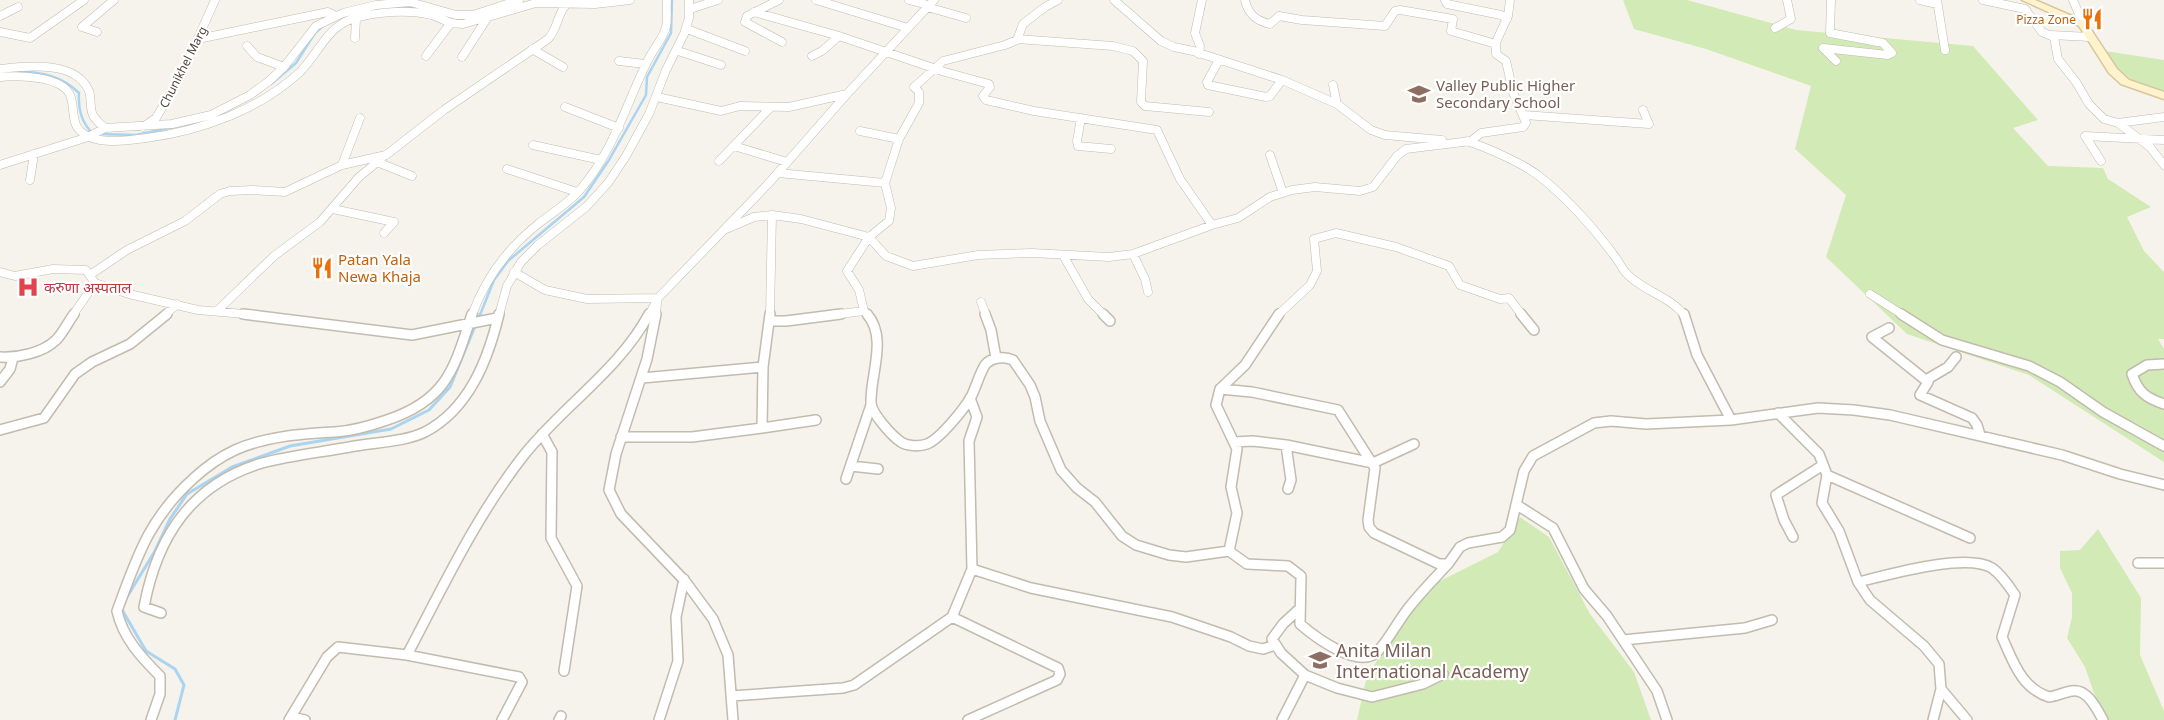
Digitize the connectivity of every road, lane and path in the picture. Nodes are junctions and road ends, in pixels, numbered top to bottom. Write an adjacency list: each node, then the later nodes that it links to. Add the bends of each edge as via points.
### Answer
1 (84, 0): 42 (street, via 30,38)
2 (114, 0): 43 (street, via 82,27)
3 (215, 0): 48 (street, Chunikhel Marg)
4 (519, 0): 32 (street, via 473,14 456,15 410,2 376,5)
5 (630, 0): 27 (street, via 616,4)
6 (667, 0): 65 (street, via 666,26)
7 (689, 0): 29 (street)
8 (718, 0): 29 (street)
9 (779, 0): 30 (street)
10 (816, 0): 39 (street)
11 (909, 0): 25 (street)
12 (1058, 0): 49 (street, via 1023,24)
13 (1114, 0): 58 (street, via 1161,41)
14 (1202, 0): 58 (street, via 1195,33)
15 (1245, 0): 51 (street, via 1246,9 1253,17 1270,24 1279,16 1385,26 1395,11 1400,10 1453,19 1451,31)
16 (1445, 0): 35 (street, via 1447,4)
17 (1510, 0): 35 (street)
18 (1777, 0): 23 (street)
19 (1831, 0): 64 (street, via 1830,33 1874,41 1892,52 1888,55 1822,48)
20 (1920, 0): 24 (street)
21 (1983, 0): 26 (street)
22 (2074, 0): 38 (street)
23 (1787, 2): 40 (street, via 1791,19)
24 (1937, 2): 54 (street)
25 (930, 4): 33 (street); 39 (street)
26 (2029, 4): 38 (main road); 44 (street, via 2042,32)
27 (566, 5): 36 (street, via 535,3); 53 (street, via 554,34)
28 (18, 6): 31 (street)
29 (690, 9): 41 (street)
30 (754, 12): 45 (street); 50 (street, via 745,18 745,22)
31 (0, 16)
32 (336, 16): 48 (street, via 328,12); 67 (street, via 316,26)
33 (966, 18)
34 (356, 19): 37 (street, via 415,13 433,16); 47 (street); 90 (street, via 335,27 316,55 294,77 231,116 186,131 146,138 106,140)
35 (1507, 19): 51 (street)
36 (486, 20): 37 (street); 61 (street)
37 (450, 24): 59 (street)
38 (2082, 24): 46 (main road)
39 (908, 28): 57 (street)
40 (1775, 28)
41 (687, 29): 55 (street); 56 (street)
42 (0, 32)
43 (98, 32)
44 (2051, 35): 46 (street); 86 (street, via 2058,59 2089,104 2104,119)
45 (839, 36): 57 (street); 60 (street, via 822,52)
46 (2090, 36): 75 (main road, via 2112,70 2125,82)
47 (355, 38)
48 (198, 39): 87 (street, Chunikhel Marg, via 156,118)
49 (1018, 39): 69 (street, via 943,61); 81 (street, via 1132,50 1143,62 1141,102 1145,106)
50 (782, 42)
51 (1496, 44): 82 (street, via 1496,54 1506,62)
52 (247, 46): 67 (street, via 257,57)
53 (532, 49): 68 (street); 100 (street, via 444,110)
54 (1945, 50)
55 (678, 51): 66 (street); 76 (street, via 669,64)
56 (745, 51)
57 (887, 51): 69 (street); 74 (street)
58 (1199, 54): 62 (street)
59 (426, 56)
60 (812, 56)
61 (462, 57)
62 (1220, 60): 72 (street); 72 (street, via 1208,85 1266,97)
63 (619, 61): 65 (street)
64 (1836, 61)
65 (645, 64): 88 (street)
66 (721, 64)
67 (284, 66): 87 (street, via 250,95 211,115)
68 (563, 67)
69 (935, 68): 85 (street, via 989,84 983,96 986,100); 91 (street, via 914,87 922,96)
70 (0, 69): 90 (street, via 50,67 84,82 90,90)
71 (0, 78): 90 (street, via 39,77 62,87 70,94 72,118 77,128)
72 (1282, 80): 77 (street)
73 (1333, 85): 77 (street)
74 (847, 94): 79 (street, via 798,105); 105 (street)
75 (2164, 96)
76 (657, 97): 79 (street, via 721,111 740,106); 125 (street, via 634,144 606,186 585,208 555,230)
77 (1337, 104): 94 (street, via 1371,130 1385,135)
78 (565, 107): 88 (street)
79 (771, 107): 96 (street)
80 (1643, 110): 82 (street, via 1649,124)
81 (1209, 112)
82 (1523, 115): 94 (street, via 1524,127 1482,133)
83 (2164, 117): 86 (street)
84 (360, 118): 107 (street)
85 (1081, 118): 97 (street, via 1078,146); 118 (street, via 1157,130 1171,164)
86 (2118, 123): 92 (street)
87 (143, 127): 90 (street)
88 (619, 128): 101 (street)
89 (860, 131): 91 (street)
90 (96, 133): 98 (street)
91 (899, 139): 113 (street)
92 (2141, 140): 93 (street); 103 (street, via 2085,136); 108 (street)
93 (2164, 140)
94 (1472, 141): 115 (street, via 1406,149 1369,190 1315,187); 156 (street, via 1538,175 1575,209 1626,273 1684,314 1697,354)
95 (533, 145): 101 (street)
96 (734, 146): 102 (street); 105 (street)
97 (1111, 149)
98 (34, 154): 106 (street); 112 (street)
99 (1270, 155): 115 (street)
100 (386, 156): 104 (street); 107 (street)
101 (601, 160): 114 (street)
102 (720, 161)
103 (2101, 161)
104 (377, 162): 111 (street); 116 (street, via 359,177)
105 (787, 162): 110 (street)
106 (0, 165)
107 (342, 165): 126 (street, via 285,192 220,194 184,221 127,250)
108 (2164, 165)
109 (507, 168): 114 (street)
110 (778, 172): 113 (street); 119 (street)
111 (412, 176)
112 (30, 180)
113 (885, 182): 121 (street, via 891,208 889,221)
114 (578, 192): 138 (street, via 532,228 501,261 486,283)
115 (1283, 193): 118 (street, via 1270,197 1238,218)
116 (333, 209): 120 (street, via 394,222); 133 (street, via 274,256)
117 (772, 215): 119 (street, via 754,217); 121 (street, via 801,219); 136 (street)
118 (1212, 225): 123 (street)
119 (726, 229): 130 (street)
120 (384, 233)
121 (869, 237): 122 (street, via 886,256 913,266 978,256); 134 (street, via 847,271 859,290)
122 (1063, 254): 123 (street, via 1109,257); 137 (street, via 1088,299)
123 (1133, 254): 128 (street)
124 (0, 272): 126 (street, via 15,276 70,269 86,270)
125 (514, 272): 130 (street, via 546,290 587,299); 135 (street)
126 (90, 275): 127 (street)
127 (95, 283): 132 (street); 143 (street, via 55,342)
128 (1148, 292)
129 (1870, 294): 165 (street, via 1942,340 2029,366 2060,382 2103,412)
130 (658, 298): 147 (street, via 654,337); 159 (street, via 641,328 609,367)
131 (981, 302): 144 (street)
132 (177, 304): 133 (street); 158 (street, via 124,348 87,364 76,373 44,418)
133 (217, 311): 138 (street, via 412,335)
134 (864, 311): 136 (street); 153 (street, via 872,320 877,340)
135 (493, 318): 138 (street); 185 (street, via 485,362 474,385 454,409 426,431 398,439 277,459 246,468 209,490 184,511 158,558 147,589 144,607)
136 (770, 321): 146 (street)
137 (1110, 321)
138 (472, 322): 197 (street, via 449,377 438,393 420,407 340,432 310,433 244,446 196,477 159,515 117,611 123,631 160,676 160,694)
139 (1889, 328): 148 (street, via 1872,337)
140 (1534, 330): 150 (street, via 1509,298 1500,299 1460,285 1449,266 1396,247 1336,234 1314,239 1317,271 1310,285 1280,312 1245,365)
141 (0, 357): 143 (street)
142 (1956, 357): 148 (street)
143 (13, 358): 149 (street, via 10,369)
144 (996, 358): 151 (street, via 986,364); 177 (street, via 1014,360 1030,385 1040,421 1061,470 1095,502 1122,536 1136,545 1169,556)
145 (2164, 364): 152 (street, via 2142,366 2132,374 2137,390 2148,399)
146 (763, 367): 147 (street); 157 (street)
147 (642, 378): 161 (street)
148 (1926, 380): 160 (street, via 1928,382 1920,395 1972,418)
149 (0, 382)
150 (1220, 389): 162 (street, via 1216,405); 166 (street, via 1335,408)
151 (970, 398): 153 (street, via 938,437 915,446 902,443 894,436 880,422); 181 (street, via 977,417 970,442)
152 (2164, 404)
153 (871, 405): 168 (street)
154 (1778, 413): 156 (street); 160 (street, via 1818,408 1854,410 1890,414); 167 (street, via 1819,454)
155 (816, 420): 157 (street)
156 (1731, 420): 174 (street, via 1594,423 1533,456 1524,471)
157 (762, 428): 161 (street, via 694,438)
158 (0, 430)
159 (542, 434): 190 (street, via 478,522); 191 (street, via 552,452 551,538 577,586)
160 (1980, 435): 172 (street)
161 (621, 437): 182 (street, via 608,488 615,504)
162 (1234, 442): 164 (street); 177 (street, via 1237,450 1231,487 1237,513)
163 (1414, 444): 166 (street)
164 (1286, 445): 166 (street); 173 (street)
165 (2164, 446)
166 (1373, 463): 179 (street, via 1369,527 1374,533 1439,564)
167 (1823, 465): 170 (street); 175 (street, via 1776,495)
168 (851, 466): 169 (street); 171 (street)
169 (878, 469)
170 (1827, 475): 176 (street); 183 (street, via 1822,503 1839,531)
171 (846, 479)
172 (2164, 485)
173 (1288, 489)
174 (1517, 505): 179 (street, via 1510,530 1502,537 1468,543 1460,547); 188 (street, via 1553,528 1584,589)
175 (1793, 537)
176 (1970, 538)
177 (1229, 551): 184 (street, via 1247,564 1288,566 1301,576 1303,589)
178 (2138, 563): 180 (street)
179 (1448, 564): 184 (street, via 1372,656 1361,657 1324,642 1300,624)
180 (2164, 564)
181 (972, 569): 186 (street); 189 (street, via 1031,588 1172,617 1263,650)
182 (684, 579): 195 (street, via 705,608 727,649); 200 (street, via 676,617 678,661)
183 (1858, 582): 194 (street, via 1870,600 1924,646 1939,664); 207 (street, via 1974,562 1990,567 2015,595 2002,637 2024,680 2040,694 2049,697 2072,689 2083,692 2092,700)
184 (1298, 610): 189 (street, via 1272,638)
185 (161, 614)
186 (952, 617): 195 (street, via 854,685); 202 (street, via 1058,668 1060,674 1056,680)
187 (1772, 620): 188 (street, via 1745,628)
188 (1624, 640): 204 (street, via 1657,692)
189 (1275, 645): 193 (street)
190 (407, 655): 196 (street, via 338,647 327,657); 199 (street, via 519,677 522,682)
191 (564, 671)
192 (1443, 674): 193 (street, via 1423,684 1372,697)
193 (1305, 675): 203 (street)
194 (1941, 689): 205 (street); 206 (street)
195 (731, 696): 201 (street)
196 (290, 719): 198 (street)
197 (151, 720)
198 (305, 720)
199 (502, 720)
200 (659, 720)
201 (733, 720)
202 (968, 720)
203 (1282, 720)
204 (1667, 720)
205 (1933, 720)
206 (1967, 720)
207 (2103, 720)

